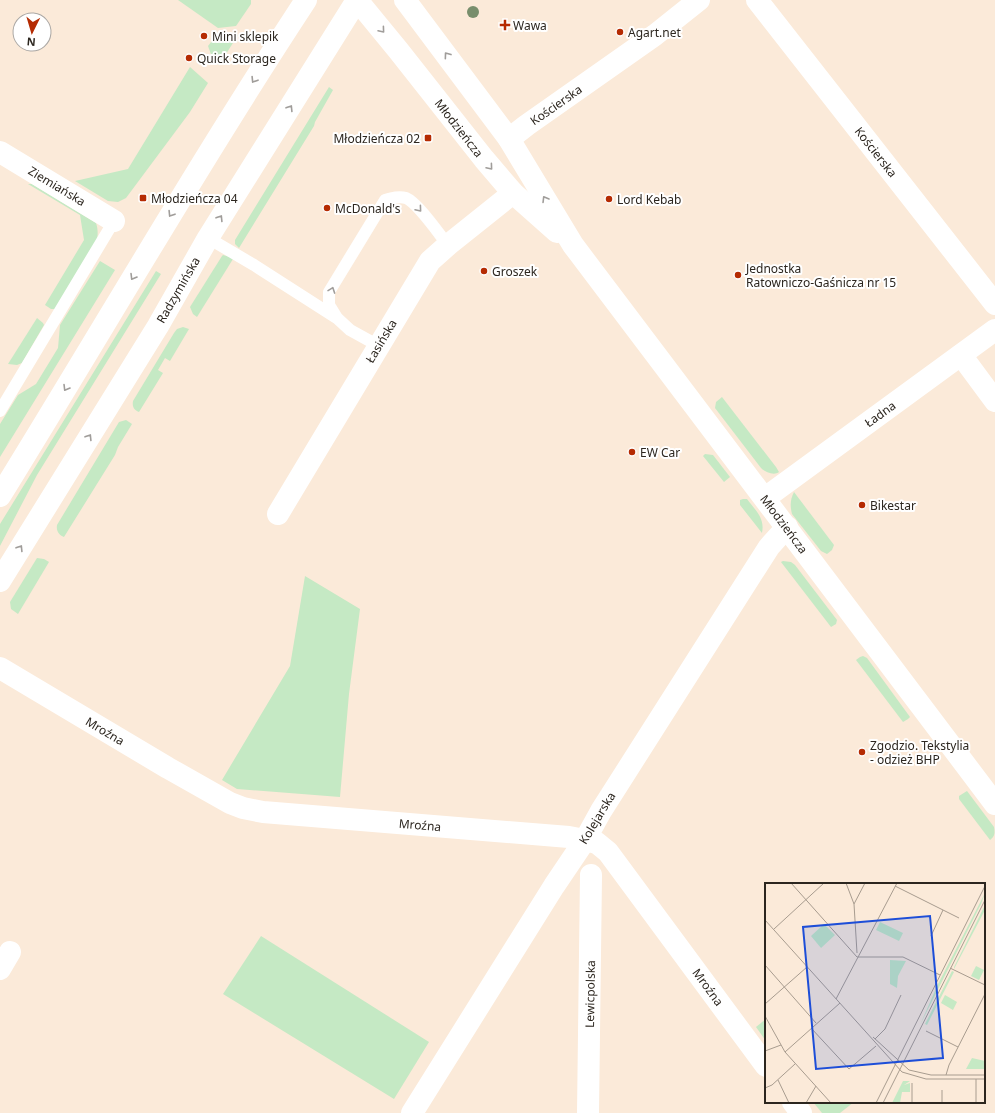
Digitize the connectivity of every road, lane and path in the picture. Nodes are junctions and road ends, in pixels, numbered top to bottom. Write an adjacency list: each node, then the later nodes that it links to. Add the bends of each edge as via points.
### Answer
1 (306, 0): 20 (street, one-way to 20, via 153,243)
2 (357, 0): 8 (street, Młodzieńcza, one-way to 8); 10 (street, Radzymińska, one-way to 2)
3 (405, 0): 6 (street, Młodzieńcza, one-way to 3)
4 (699, 0): 6 (street, Kościerska, via 656,35)
5 (757, 0): 13 (street, Kościerska)
6 (509, 139): 11 (street, Młodzieńcza, one-way to 6)
7 (0, 152): 9 (street, Ziemiańska)
8 (513, 193): 11 (street, Młodzieńcza); 12 (street, Łasińska)
9 (114, 220): 19 (lane)
10 (208, 238): 14 (lane); 24 (street, Radzymińska, one-way to 10, via 158,326)
11 (573, 245): 21 (street, Młodzieńcza)
12 (448, 246): 14 (lane, one-way to 12, via 329,305 329,292 384,200 406,198 416,204); 16 (street, Łasińska, via 430,261)
13 (995, 304)
14 (337, 318): 16 (lane, via 350,330)
15 (995, 330): 17 (street, Ładna)
16 (379, 346): 22 (street, Łasińska)
17 (961, 355): 18 (street); 21 (street, Ładna)
18 (995, 401)
19 (0, 411)
20 (0, 496)
21 (764, 498): 23 (street, Młodzieńcza)
22 (278, 514)
23 (787, 527): 26 (street, Młodzieńcza); 27 (street, Kolejarska, via 769,548)
24 (0, 581)
25 (0, 668): 27 (street, Mroźna, via 168,768 243,808 263,812)
26 (994, 801)
27 (585, 840): 29 (street, Mroźna, via 597,843 608,852); 31 (street, Kolejarska)
28 (591, 875): 32 (street, Lewicpolska)
29 (765, 1065)
30 (794, 1103): 33 (street)
31 (412, 1113)
32 (588, 1113)
33 (801, 1113)

